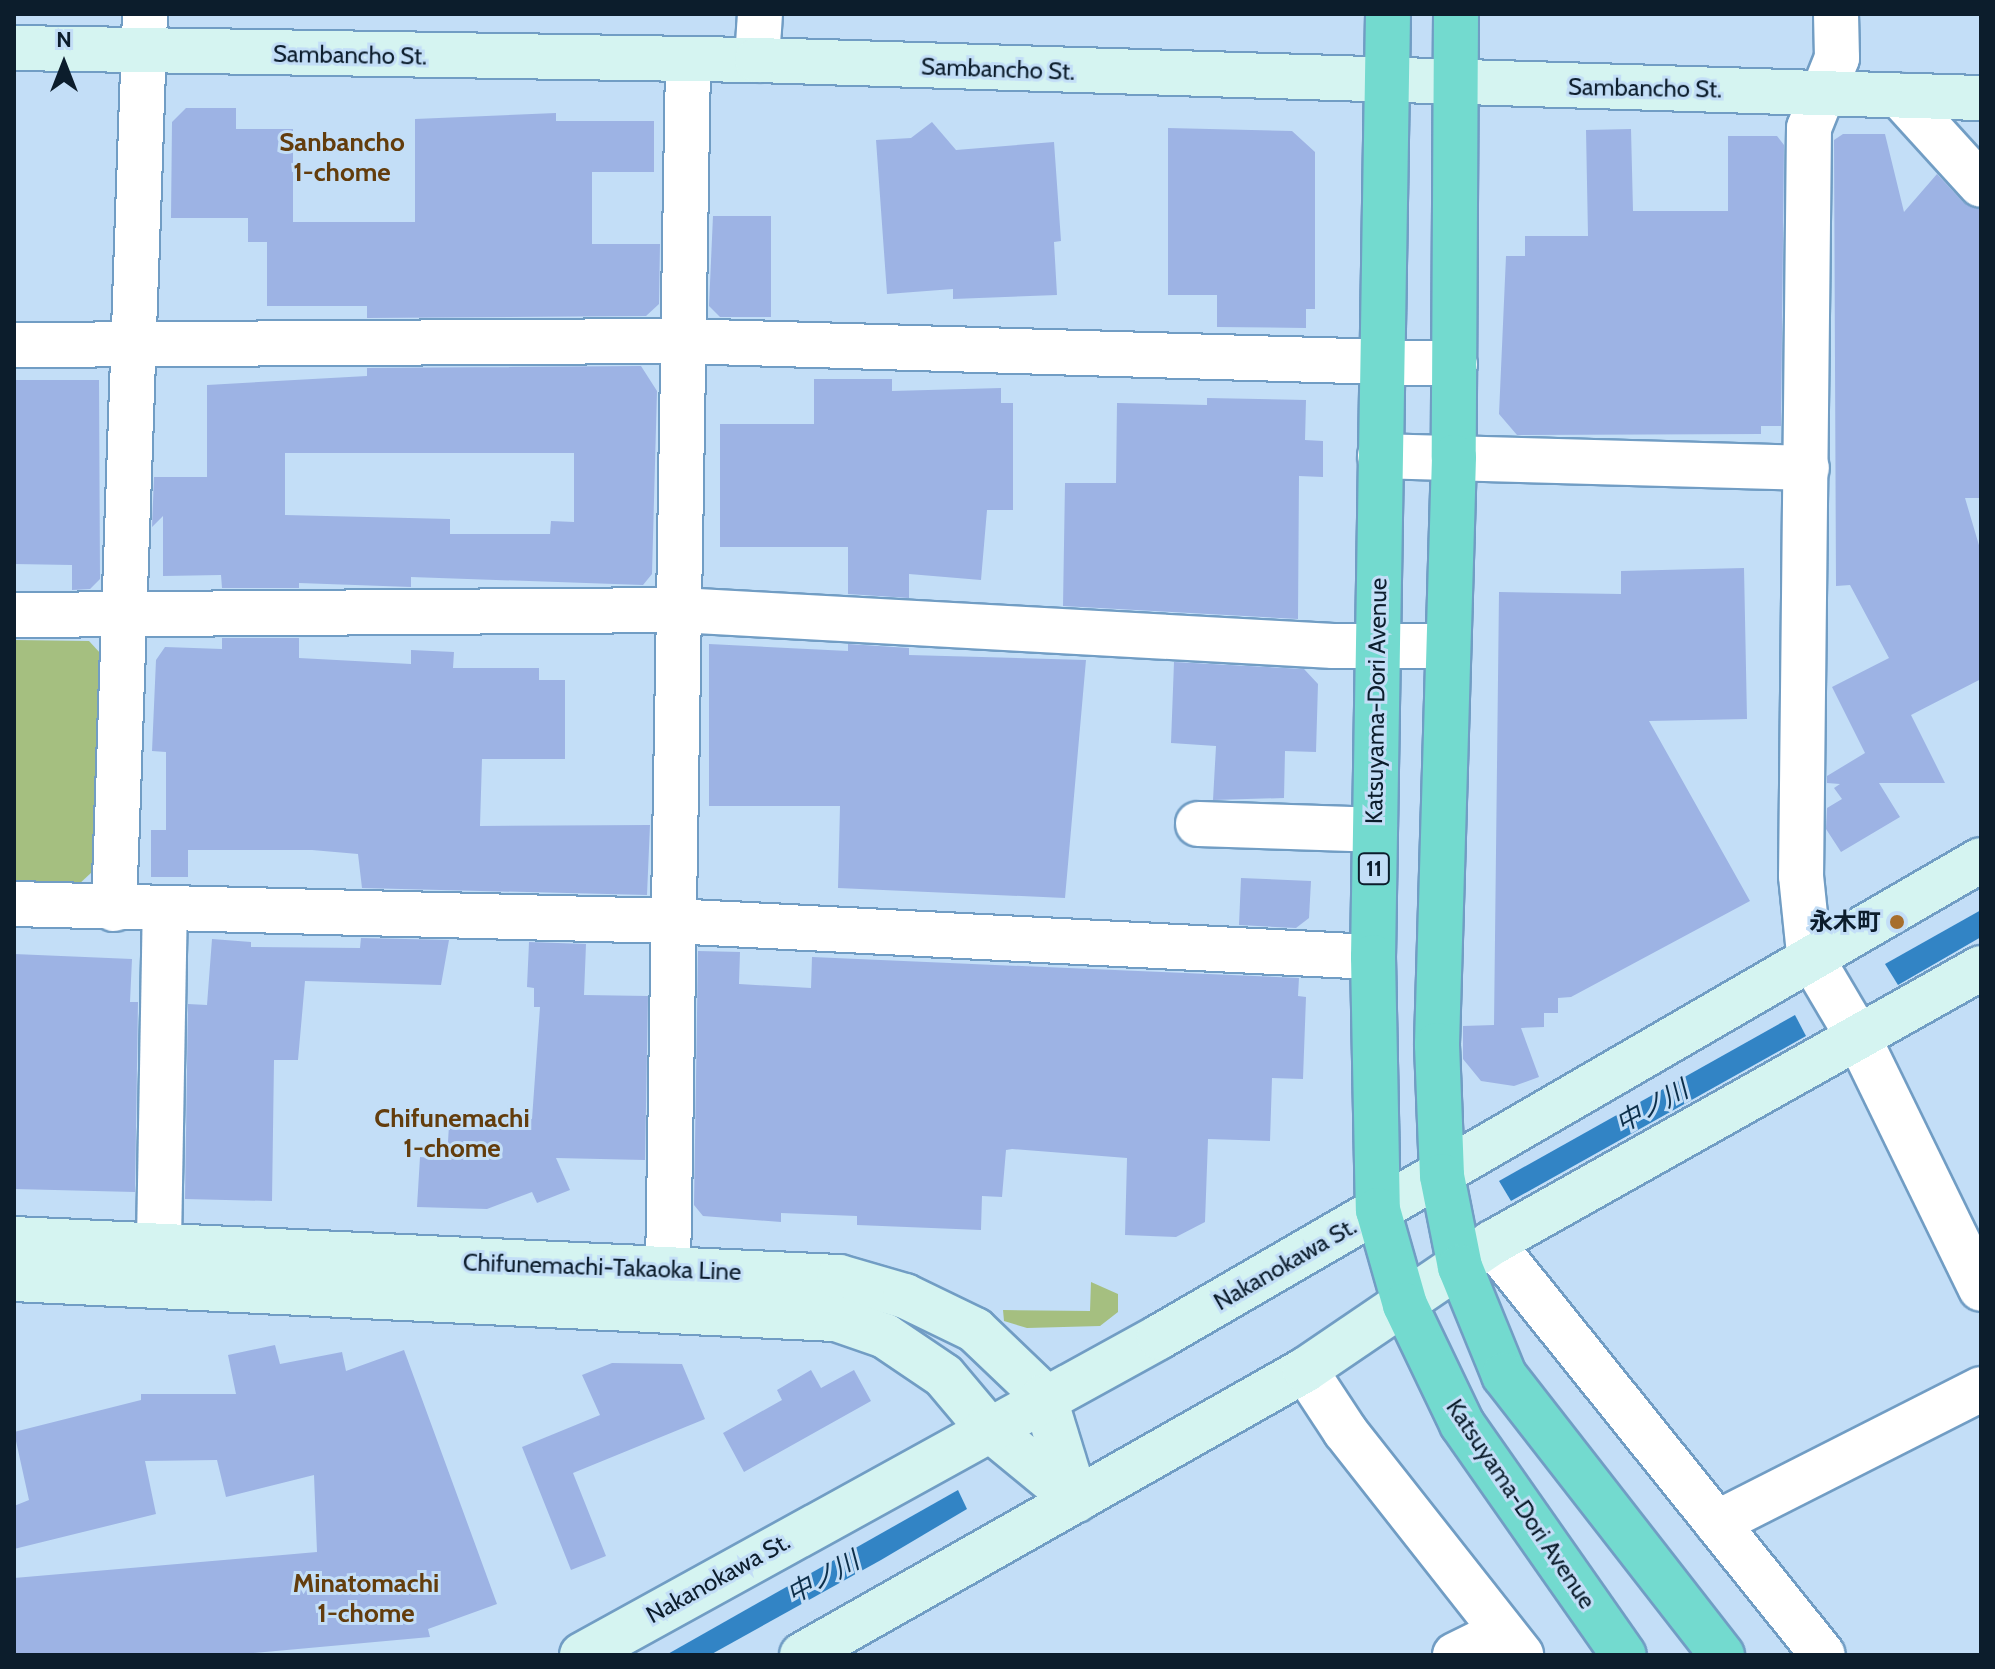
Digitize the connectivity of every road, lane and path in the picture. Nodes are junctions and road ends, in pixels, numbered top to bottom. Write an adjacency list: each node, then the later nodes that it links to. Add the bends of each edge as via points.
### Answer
1 (760, 14): 8 (street)
2 (1388, 14): 9 (highway, Katsuyama-Dori Avenue / 11)
3 (1456, 14): 10 (highway)
4 (1836, 14): 11 (street, via 1837,58)
5 (144, 33): 6 (street, Sambancho St.); 7 (street, Sambancho St.); 17 (street)
6 (14, 48)
7 (688, 59): 8 (street, Sambancho St.); 15 (street)
8 (757, 60): 9 (street, Sambancho St.)
9 (1388, 83): 10 (street, Sambancho St.); 18 (highway, Katsuyama-Dori Avenue / 11)
10 (1455, 85): 11 (street, Sambancho St.); 19 (highway)
11 (1823, 92): 12 (street, Sambancho St.); 22 (street, via 1809,128)
12 (1900, 96): 13 (street, Sambancho St.); 14 (street)
13 (1981, 98)
14 (1981, 185)
15 (678, 341): 17 (street); 18 (street); 23 (street)
16 (14, 345): 17 (street)
17 (134, 348): 25 (street)
18 (1378, 363): 19 (street); 20 (highway, Katsuyama-Dori Avenue / 11)
19 (1455, 364): 21 (highway)
20 (1380, 456): 21 (street); 27 (highway, Katsuyama-Dori Avenue / 11)
21 (1454, 457): 22 (street); 26 (highway)
22 (1807, 468): 35 (street, via 1801,876)
23 (679, 610): 25 (street); 27 (street); 34 (street)
24 (14, 615): 25 (street)
25 (127, 618): 32 (street)
26 (1448, 646): 27 (street); 39 (highway, via 1437,1045)
27 (1377, 648): 29 (highway, Katsuyama-Dori Avenue / 11)
28 (1198, 824): 29 (street)
29 (1375, 830): 36 (highway, Katsuyama-Dori Avenue / 11)
30 (1981, 860): 35 (street, Nakanokawa St.)
31 (14, 904): 32 (street)
32 (114, 909): 33 (street)
33 (165, 911): 34 (street); 43 (street)
34 (671, 921): 36 (street); 44 (street)
35 (1809, 954): 38 (street); 39 (street, Nakanokawa St.)
36 (1373, 957): 40 (highway, Katsuyama-Dori Avenue / 11)
37 (1981, 968): 38 (street)
38 (1858, 1037): 42 (street); 46 (street)
39 (1442, 1176): 40 (street, Nakanokawa St.); 42 (highway)
40 (1378, 1210): 47 (highway, Katsuyama-Dori Avenue / 11); 51 (street, Nakanokawa St.)
41 (14, 1239): 43 (street, Chifunemachi-Takaoka Line)
42 (1476, 1255): 47 (street); 54 (street); 55 (highway, via 1504,1375)
43 (158, 1263): 44 (street, Chifunemachi-Takaoka Line, via 276,1255); 45 (street, Chifunemachi-Takaoka Line); 48 (street, Chifunemachi-Takaoka Line, via 275,1295)
44 (668, 1269): 48 (street); 51 (street, Chifunemachi-Takaoka Line, via 839,1277 905,1296 975,1330)
45 (14, 1279)
46 (1981, 1289)
47 (1405, 1305): 49 (street); 60 (highway, Katsuyama-Dori Avenue / 11, via 1462,1424)
48 (666, 1313): 52 (street, Chifunemachi-Takaoka Line, via 836,1319 885,1336 944,1376)
49 (1305, 1370): 53 (street); 56 (street, via 1345,1431)
50 (1981, 1389): 54 (street)
51 (1044, 1396): 52 (street, Nakanokawa St.); 53 (street, Chifunemachi-Takaoka Line)
52 (987, 1427): 53 (street, Chifunemachi-Takaoka Line); 57 (street, Nakanokawa St.)
53 (1076, 1500): 58 (street)
54 (1717, 1523): 61 (street)
55 (1710, 1641)
56 (1511, 1643): 59 (street)
57 (582, 1655)
58 (802, 1655)
59 (1455, 1655)
60 (1624, 1655)
61 (1823, 1655)

